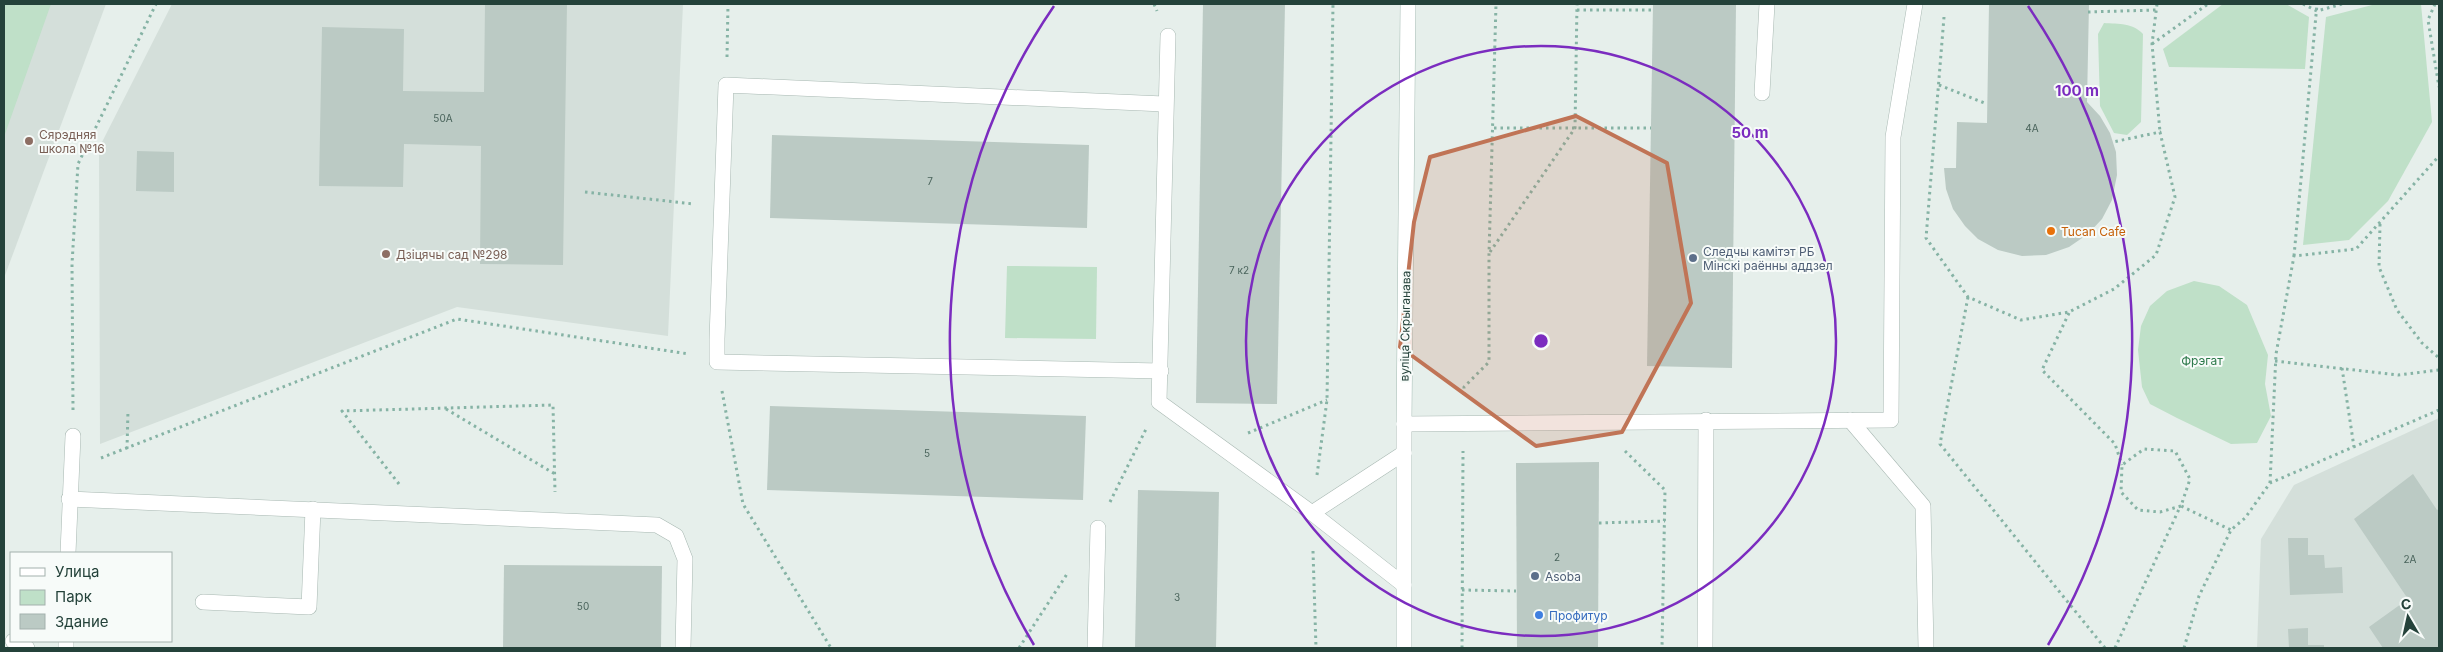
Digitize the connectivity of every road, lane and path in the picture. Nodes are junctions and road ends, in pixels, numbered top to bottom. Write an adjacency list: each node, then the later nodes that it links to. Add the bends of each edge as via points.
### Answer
1 (156, 4): 58 (path, via 78,164 72,264)
2 (728, 4): 23 (path)
3 (1333, 4): 49 (path)
4 (1408, 4): 56 (street, вуліца Скрыганава)
5 (1496, 4): 29 (path)
6 (1577, 4): 15 (path)
7 (1768, 4): 26 (street)
8 (1914, 4): 55 (street, via 1893,137 1891,420)
9 (2157, 4): 17 (path)
10 (2208, 4): 22 (path)
11 (2303, 4): 18 (path)
12 (2317, 4): 18 (path)
13 (2342, 4): 18 (path)
14 (2435, 4): 25 (path, via 2428,20)
15 (1577, 10): 16 (path); 30 (path)
16 (1653, 10)
17 (2156, 10): 19 (path); 22 (path)
18 (2317, 11): 39 (path)
19 (2088, 12)
20 (1945, 13): 24 (path)
21 (1168, 36): 27 (street)
22 (2152, 44): 32 (path)
23 (726, 85): 27 (street); 36 (street)
24 (1939, 85): 28 (path); 40 (path, via 1926,238)
25 (2439, 87)
26 (1762, 93)
27 (1164, 104): 48 (street)
28 (1987, 104)
29 (1494, 128): 30 (path); 38 (path)
30 (1575, 128): 31 (path); 38 (path)
31 (1651, 128)
32 (2160, 132): 33 (path); 41 (path, via 2175,197 2156,254 2114,289)
33 (2113, 142)
34 (2439, 156): 37 (path)
35 (585, 192): 36 (path)
36 (722, 206): 45 (street)
37 (2380, 223): 39 (path, via 2356,250); 43 (path, via 2379,267 2397,310 2422,344)
38 (1489, 254): 57 (path, via 1489,362 1464,387)
39 (2294, 256): 44 (path)
40 (1968, 297): 41 (path, via 2021,320); 97 (path, via 1940,444)
41 (2069, 312): 66 (path, via 2042,370 2115,444)
42 (681, 351): 61 (path, via 457,319)
43 (2439, 358)
44 (2275, 361): 46 (path); 68 (path)
45 (717, 362): 48 (street); 88 (path, via 743,504)
46 (2342, 368): 47 (path, via 2398,375); 60 (path)
47 (2439, 370)
48 (1161, 372): 50 (street)
49 (1327, 400): 59 (path); 72 (path)
50 (1159, 402): 59 (street); 77 (path)
51 (445, 408): 67 (path); 67 (path, via 553,405); 73 (path, via 342,411)
52 (128, 410): 61 (path)
53 (2439, 410): 60 (path)
54 (1706, 420): 55 (street); 57 (street); 95 (street)
55 (1850, 420): 96 (street, via 1923,506)
56 (1404, 424): 57 (street); 65 (street, вуліца Скрыганава)
57 (1463, 424): 63 (path)
58 (73, 436): 61 (path, via 91,462); 69 (street)
59 (1220, 445): 72 (street)
60 (2354, 447): 68 (path)
61 (128, 449)
62 (1624, 450): 75 (path, via 1665,490)
63 (1463, 451): 64 (path); 82 (path)
64 (1473, 451)
65 (1404, 453): 72 (street); 81 (street, вуліца Скрыганава)
66 (2122, 465): 70 (path, via 2121,492 2138,510 2160,512); 70 (path, via 2144,449 2175,451 2190,479)
67 (555, 474): 74 (path)
68 (2270, 483): 78 (path, via 2245,518)
69 (69, 499): 71 (street); 79 (street)
70 (2181, 506): 78 (path); 98 (path)
71 (313, 509): 73 (street); 84 (street, via 308,607)
72 (1312, 513): 81 (street); 91 (path)
73 (423, 514): 74 (street)
74 (556, 521): 87 (street, via 657,525 676,536 684,560)
75 (1665, 521): 76 (path); 94 (path)
76 (1599, 522)
77 (1098, 528): 90 (street)
78 (2231, 530): 99 (path, via 2199,596)
79 (68, 552)
80 (1071, 568): 89 (path)
81 (1404, 585): 92 (street, вуліца Скрыганава)
82 (1462, 590): 83 (path); 93 (path)
83 (1516, 592)
84 (203, 602)
85 (16, 642): 86 (street)
86 (27, 648)
87 (683, 648)
88 (831, 648)
89 (1019, 648)
90 (1095, 648)
91 (1316, 648)
92 (1404, 648)
93 (1462, 648)
94 (1662, 648)
95 (1705, 648)
96 (1926, 648)
97 (2105, 648)
98 (2115, 648)
99 (2184, 648)

